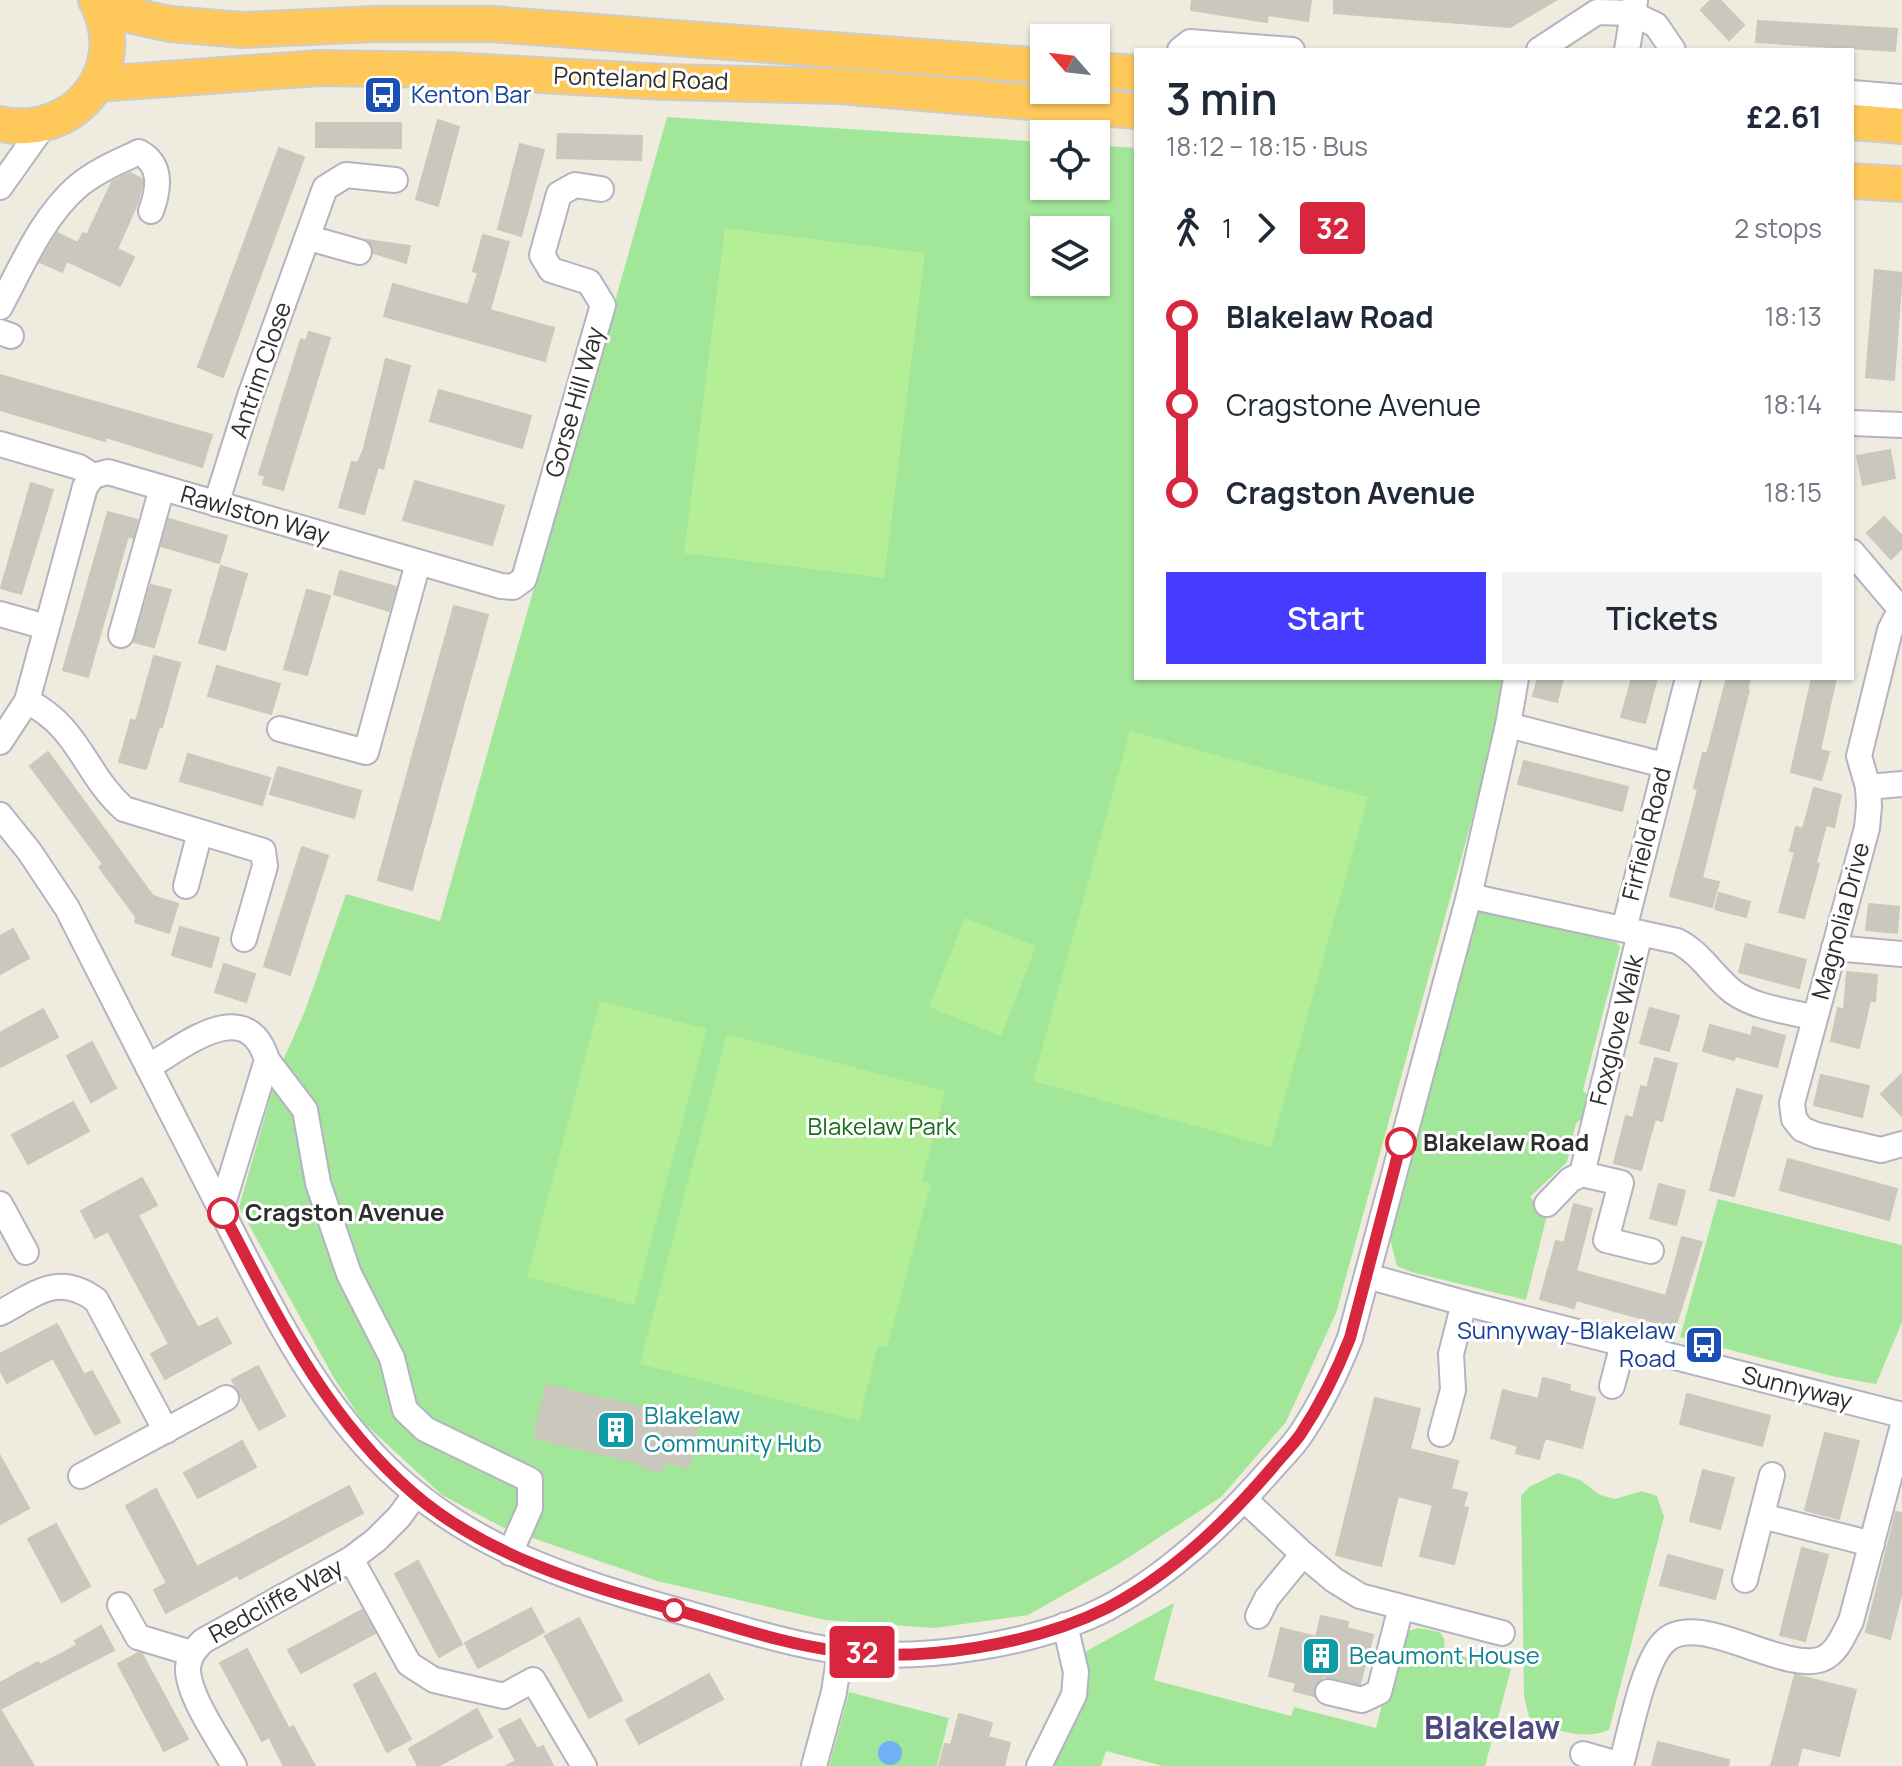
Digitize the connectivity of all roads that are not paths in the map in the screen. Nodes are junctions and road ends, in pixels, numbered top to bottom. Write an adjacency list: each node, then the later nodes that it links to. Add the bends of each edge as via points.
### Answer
1 (96, 0): 12 (highway, via 108,47)
2 (105, 0): 9 (highway, Ponteland Road, via 133,16 199,27 492,24)
3 (1633, 6): 6 (street, via 1597,12); 7 (street); 8 (street, via 1656,25)
4 (1182, 48): 5 (street, via 1190,42)
5 (1266, 48)
6 (1542, 48)
7 (1627, 48)
8 (1672, 48)
9 (1030, 65)
10 (1110, 71): 11 (highway)
11 (1134, 73)
12 (97, 84): 15 (highway, Ponteland Road, via 320,68 433,69 839,86); 18 (highway, via 84,102)
13 (1854, 93): 14 (street)
14 (1902, 97)
15 (1134, 111)
16 (1854, 122): 19 (highway)
17 (0, 124): 18 (highway)
18 (44, 125): 23 (street)
19 (1902, 126)
20 (395, 180): 26 (street, Antrim Close, via 346,175 325,188)
21 (1854, 181): 22 (highway)
22 (1902, 184)
23 (0, 187)
24 (601, 189): 37 (street, Gorse Hill Way, via 575,185 559,194 542,255 551,270 589,282 603,305 524,579)
25 (151, 211): 28 (street, via 159,190 157,173 139,152 78,186 45,224)
26 (309, 238): 27 (street); 34 (street, Antrim Close)
27 (359, 252)
28 (0, 307)
29 (1854, 422): 30 (street)
30 (1902, 425)
31 (0, 444): 32 (street, Rawlston Way)
32 (93, 476): 33 (street, Rawlston Way, via 108,472); 40 (street, via 85,487)
33 (162, 488): 34 (street, Rawlston Way); 41 (street)
34 (216, 504): 36 (street, Rawlston Way)
35 (1854, 554): 38 (street, Magnolia Drive)
36 (418, 563): 37 (street, Rawlston Way); 46 (street, via 366,752)
37 (513, 587)
38 (1902, 611): 50 (street, Magnolia Drive, via 1890,630 1859,756)
39 (0, 614): 40 (street)
40 (46, 627): 44 (street)
41 (121, 635)
42 (1516, 680): 45 (street)
43 (1687, 680): 48 (street, Firfield Road)
44 (27, 701): 47 (street); 52 (street, via 48,712 69,734 110,797 124,809)
45 (1508, 725): 48 (street); 54 (street)
46 (280, 729)
47 (0, 742)
48 (1664, 765): 55 (street, Firfield Road)
49 (1902, 784): 50 (street)
50 (1868, 787): 57 (street, Magnolia Drive, via 1867,828)
51 (0, 815): 61 (street, via 67,908)
52 (200, 832): 53 (street); 56 (street, via 263,851 265,866)
53 (186, 886)
54 (1469, 896): 55 (street, Firfield Road); 69 (street)
55 (1632, 931): 59 (street, via 1689,947 1736,994); 63 (street, Foxglove Walk)
56 (244, 939)
57 (1834, 948): 58 (street); 59 (street, Magnolia Drive)
58 (1902, 954)
59 (1815, 1018): 62 (street, Magnolia Drive, via 1792,1103 1794,1119 1816,1135 1881,1150)
60 (267, 1060): 61 (street, via 258,1040 244,1028 228,1025); 66 (street); 85 (street, via 305,1110 323,1198 349,1274 392,1358 405,1410 425,1429 530,1480 530,1508)
61 (148, 1067): 66 (street)
62 (1902, 1144)
63 (1582, 1174): 65 (street); 67 (street, via 1621,1183 1606,1240)
64 (0, 1204): 68 (street)
65 (1547, 1204)
66 (221, 1210): 81 (street, via 319,1388 350,1429)
67 (1651, 1251)
68 (26, 1252)
69 (1367, 1276): 70 (street, Sunnyway); 82 (street, via 1350,1338 1322,1397 1300,1436)
70 (1464, 1303): 72 (street, Sunnyway); 78 (street, via 1451,1354 1453,1390)
71 (0, 1313): 77 (street, via 51,1285 83,1290 96,1300)
72 (1623, 1344): 73 (street); 75 (street, Sunnyway)
73 (1612, 1386)
74 (226, 1398): 77 (street)
75 (1902, 1415)
76 (1902, 1429): 84 (street)
77 (166, 1431): 80 (street)
78 (1441, 1434)
79 (1772, 1475): 83 (street)
80 (81, 1476)
81 (415, 1495): 85 (street, via 479,1539); 87 (street, Redcliffe Way, via 376,1540)
82 (1245, 1500): 86 (street); 92 (street, via 1160,1575 1108,1607)
83 (1762, 1516): 84 (street); 88 (street)
84 (1872, 1544): 97 (street, via 1851,1621 1838,1646 1823,1659 1803,1661 1691,1630 1664,1640 1651,1661 1621,1765)
85 (510, 1553): 94 (street, via 621,1595)
86 (1303, 1554): 90 (street, via 1360,1596); 91 (street)
87 (351, 1559): 95 (street, Redcliffe Way, via 203,1641); 99 (street, via 409,1664 434,1680 504,1696 533,1680)
88 (1745, 1580)
89 (120, 1605): 95 (street, via 138,1637)
90 (1401, 1607): 93 (street); 96 (street, via 1379,1692 1362,1700)
91 (1258, 1616)
92 (1065, 1625): 94 (street, via 937,1654); 101 (street, via 1076,1672 1074,1695)
93 (1502, 1633)
94 (840, 1652): 100 (street)
95 (191, 1653): 98 (street, Redcliffe Way, via 188,1669 194,1693)
96 (1328, 1692)
97 (1583, 1754)
98 (234, 1766)
99 (584, 1766)
100 (814, 1766)
101 (1039, 1766)

